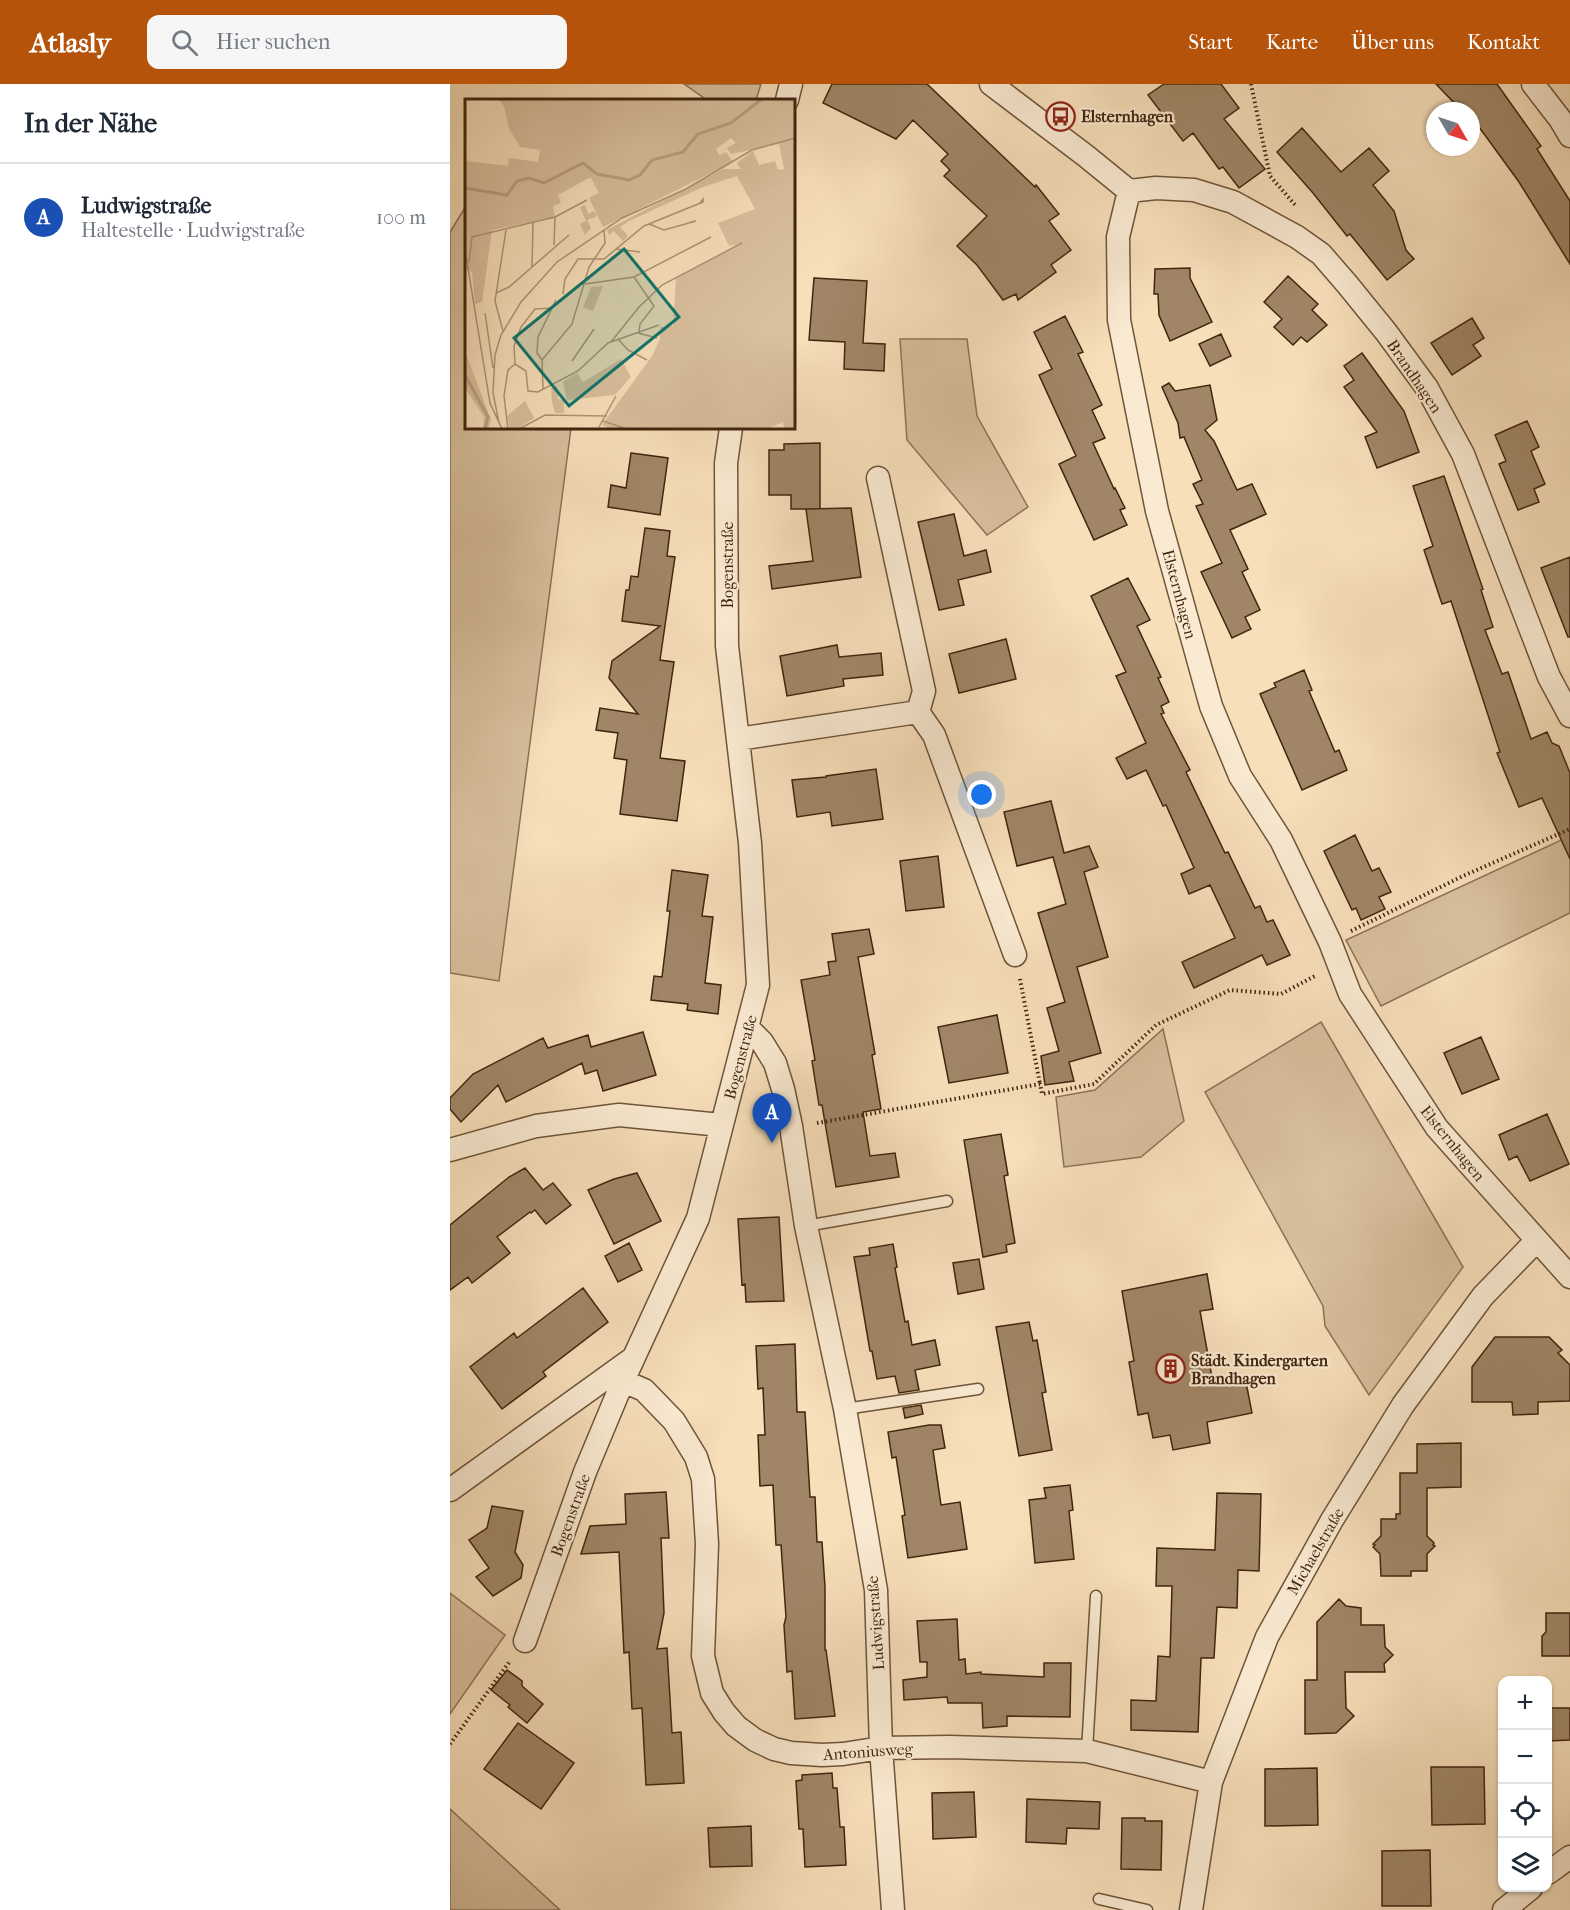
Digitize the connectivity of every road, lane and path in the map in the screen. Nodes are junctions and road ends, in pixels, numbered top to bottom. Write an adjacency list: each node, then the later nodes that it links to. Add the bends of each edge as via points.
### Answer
1 (791, 84): 5 (street)
2 (991, 84): 7 (street)
3 (1251, 84): 8 (path, via 1269,176 1299,209)
4 (1533, 84): 6 (street)
5 (788, 99)
6 (1570, 136)
7 (1129, 191): 8 (street, Brandhagen, via 1194,190 1233,202); 15 (street, Elsternhagen, via 1118,237 1119,320 1157,511 1211,706 1240,776 1281,840)
8 (1296, 237): 11 (street, Brandhagen, via 1328,261 1427,388 1463,454 1549,677)
9 (731, 429): 13 (street, Bogenstraße, via 726,463 727,646)
10 (878, 478): 12 (street, via 924,691)
11 (1568, 708)
12 (918, 712): 13 (street); 16 (street, via 934,735)
13 (738, 739): 18 (street, Bogenstraße, via 750,843 758,985)
14 (1570, 829): 15 (path, via 1463,876)
15 (1330, 942): 17 (street, Elsternhagen)
16 (1014, 955): 19 (path)
17 (1337, 964): 19 (path, via 1281,994 1230,990 1156,1025 1094,1084 1042,1094); 25 (street, Elsternhagen, via 1350,994 1437,1128)
18 (748, 1028): 20 (street, Bogenstraße); 21 (street, Ludwigstraße, via 775,1062)
19 (1040, 1084): 21 (path)
20 (721, 1125): 22 (street, via 619,1115 536,1126); 27 (street, Bogenstraße, via 698,1218)
21 (791, 1126): 24 (street, Ludwigstraße)
22 (450, 1149)
23 (946, 1202): 24 (lane)
24 (806, 1226): 30 (street, Ludwigstraße)
25 (1537, 1240): 26 (street, Elsternhagen); 37 (street, Michaelstraße, via 1483,1296 1403,1405 1332,1520 1267,1637)
26 (1570, 1277)
27 (633, 1358): 28 (street, Bogenstraße); 31 (street, Bogenstraße)
28 (623, 1381): 33 (street, Bogenstraße, via 585,1472); 35 (street, Antoniusweg, via 644,1390 660,1404 696,1457 704,1486 707,1544 703,1656 712,1693 724,1712 755,1740 791,1753 843,1754)
29 (978, 1389): 30 (lane)
30 (845, 1409): 35 (street, Ludwigstraße, via 876,1590)
31 (450, 1490)
32 (1096, 1596): 36 (lane)
33 (525, 1641): 34 (path)
34 (450, 1744)
35 (881, 1748): 36 (street, Antoniusweg); 42 (street, Ludwigstraße)
36 (1087, 1751): 37 (street, Antoniusweg)
37 (1211, 1782): 44 (street, Michaelstraße)
38 (1570, 1857): 39 (street)
39 (1552, 1870)
40 (1525, 1892): 45 (street)
41 (1099, 1899): 43 (lane)
42 (893, 1910)
43 (1148, 1910)
44 (1191, 1910)
45 (1504, 1910)

